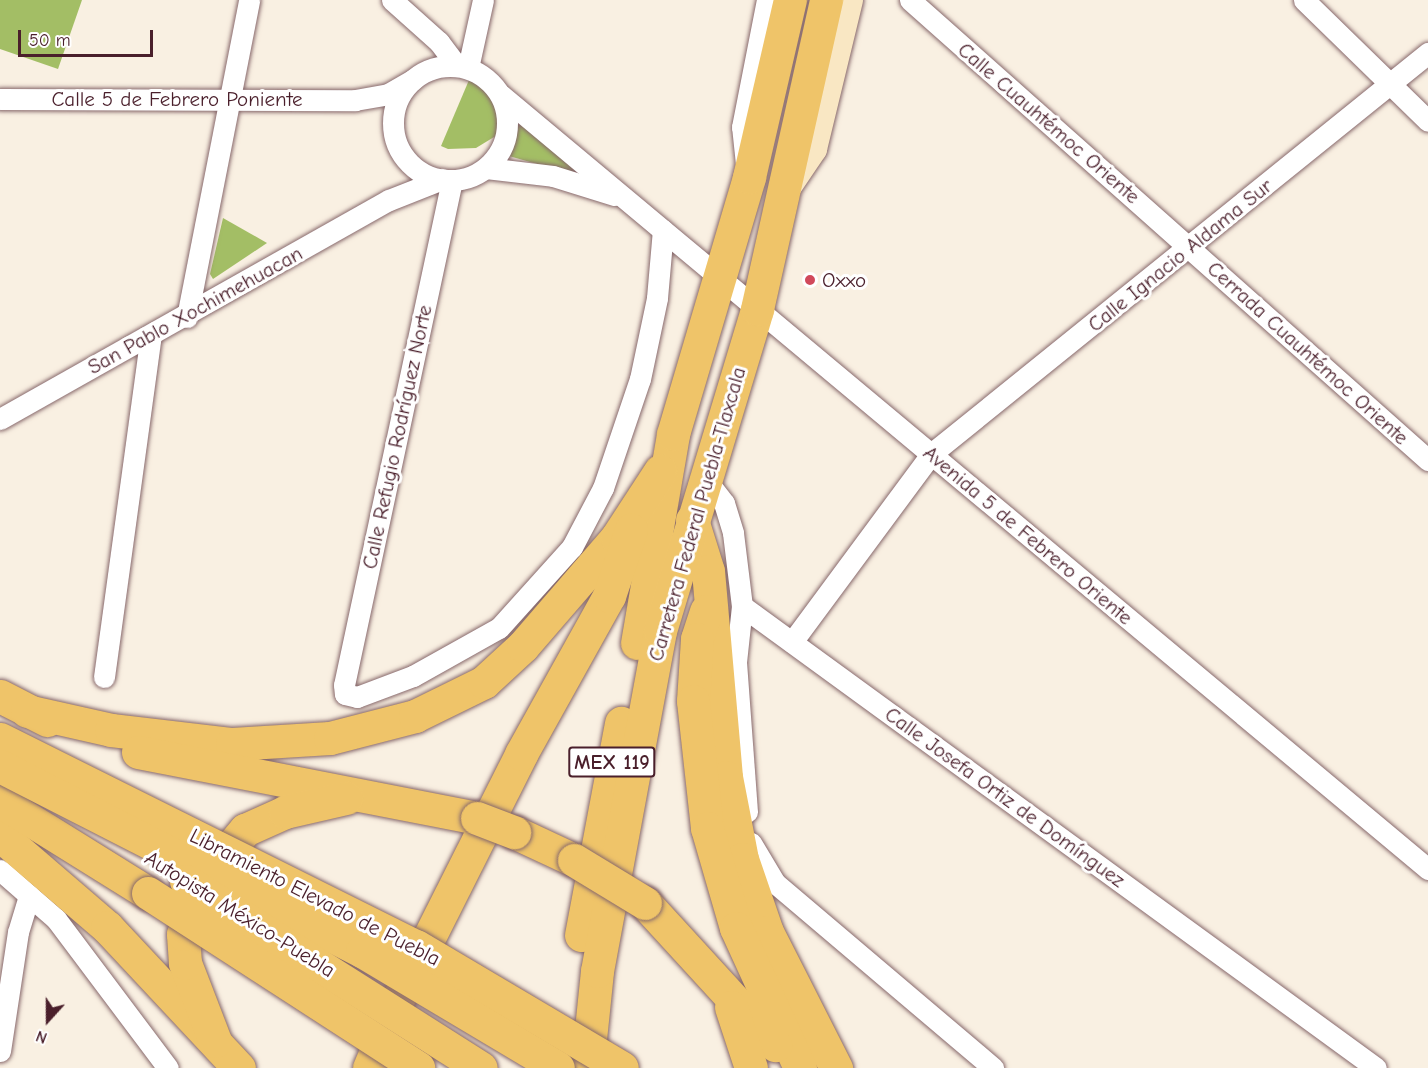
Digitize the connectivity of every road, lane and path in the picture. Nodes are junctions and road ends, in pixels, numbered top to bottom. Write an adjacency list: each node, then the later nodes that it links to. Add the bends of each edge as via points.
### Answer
1 (249, 0): 16 (street)
2 (392, 0): 11 (street)
3 (483, 0): 11 (street)
4 (767, 0): 22 (street, via 741,142)
5 (790, 0): 22 (main road, Carretera Federal Puebla-Tlaxcala)
6 (826, 0): 24 (main road, Carretera Federal Puebla-Tlaxcala, via 794,138)
7 (849, 0): 24 (main road, via 813,149)
8 (910, 0): 28 (street, Calle Cuauhtémoc Oriente)
9 (1304, 0): 13 (street)
10 (1428, 53): 13 (street, Calle Ignacio Aldama Sur)
11 (462, 67): 12 (street, via 430,69); 14 (street, via 487,78)
12 (412, 80): 17 (street, Calle 5 de Febrero Poniente, via 388,94); 19 (street, via 396,104)
13 (1391, 84): 18 (street); 28 (street, Calle Ignacio Aldama Sur)
14 (501, 95): 21 (street, via 507,135); 26 (street, Avenida 5 de Febrero Oriente)
15 (0, 99): 16 (street, Calle 5 de Febrero Poniente)
16 (231, 100): 17 (street, Calle 5 de Febrero Poniente); 31 (street)
17 (355, 100): 19 (street)
18 (1428, 121)
19 (394, 133): 20 (street)
20 (405, 158): 23 (street); 25 (street, via 403,176)
21 (486, 168): 23 (street); 26 (street, Avenida 5 de Febrero Oriente, via 553,176)
22 (749, 177): 29 (main road, Carretera Federal Puebla-Tlaxcala)
23 (447, 180): 25 (street, San Pablo Xochimehuacan); 27 (street, Calle Refugio Rodríguez Norte, via 345,694 357,697 382,689 500,628 572,547 603,488 640,379)
24 (789, 186): 30 (main road, Carretera Federal Puebla-Tlaxcala)
25 (389, 200): 31 (street, San Pablo Xochimehuacan)
26 (629, 200): 27 (street, Avenida 5 de Febrero Oriente)
27 (663, 230): 29 (street, Avenida 5 de Febrero Oriente)
28 (1189, 246): 34 (street, Calle Ignacio Aldama Sur); 36 (street, Cerrada Cuauhtémoc Oriente)
29 (719, 279): 30 (street, Avenida 5 de Febrero Oriente); 35 (main road, Carretera Federal Puebla-Tlaxcala)
30 (757, 309): 34 (street, Avenida 5 de Febrero Oriente); 37 (main road, Carretera Federal Puebla-Tlaxcala)
31 (187, 317): 32 (street, San Pablo Xochimehuacan)
32 (151, 335): 33 (street, San Pablo Xochimehuacan); 43 (street)
33 (0, 419)
34 (931, 454): 42 (street, Calle Ignacio Aldama Sur); 51 (street, Avenida 5 de Febrero Oriente)
35 (669, 457): 38 (main road); 65 (main road, Carretera Federal Puebla-Tlaxcala / MEX 119, via 597,834)
36 (1428, 460)
37 (706, 480): 39 (main road, Carretera Federal Puebla-Tlaxcala); 41 (street, via 724,503 733,533)
38 (638, 508): 44 (main road, via 549,619 484,682 388,725 330,738 232,744 111,730); 61 (main road, via 609,596 521,754 397,1000)
39 (692, 520): 40 (main road, via 705,551); 66 (main road, Carretera Federal Puebla-Tlaxcala / MEX 119, via 660,630 597,972)
40 (709, 601): 70 (main road, via 697,639 693,701 706,828 736,928); 71 (main road, via 718,644 726,777 742,859 767,932)
41 (742, 606): 42 (street, Calle Josefa Ortiz de Domínguez); 72 (street, via 738,722 750,840 758,862 775,883)
42 (792, 642): 73 (street, Calle Josefa Ortiz de Domínguez)
43 (104, 676)
44 (13, 704): 48 (main road, via 87,736 182,764)
45 (0, 739): 67 (main road, Libramiento Elevado de Puebla, bridge, via 416,946)
46 (0, 756): 53 (main road, Autopista México-Puebla)
47 (0, 766): 64 (main road, Libramiento Elevado de Puebla, bridge, via 362,951)
48 (384, 797): 56 (main road, bridge, via 477,818 574,860 645,903); 57 (main road, via 332,800 264,820 232,841 202,881 183,934 185,963)
49 (0, 801): 53 (main road, Autopista México-Puebla)
50 (0, 835): 55 (main road)
51 (1428, 869)
52 (0, 870): 54 (street)
53 (155, 879): 62 (main road, Autopista México-Puebla, bridge); 63 (main road, Autopista México-Puebla, bridge)
54 (29, 896): 55 (street); 58 (street, via 18,932)
55 (65, 908): 57 (main road); 59 (street)
56 (713, 974): 68 (main road, via 742,1032); 69 (main road)
57 (215, 1041): 60 (main road)
58 (0, 1051)
59 (168, 1068)
60 (239, 1068)
61 (369, 1068)
62 (418, 1068)
63 (482, 1068)
64 (558, 1068)
65 (567, 1068)
66 (587, 1068)
67 (622, 1068)
68 (751, 1068)
69 (793, 1068)
70 (800, 1068)
71 (836, 1068)
72 (993, 1068)
73 (1376, 1068)

